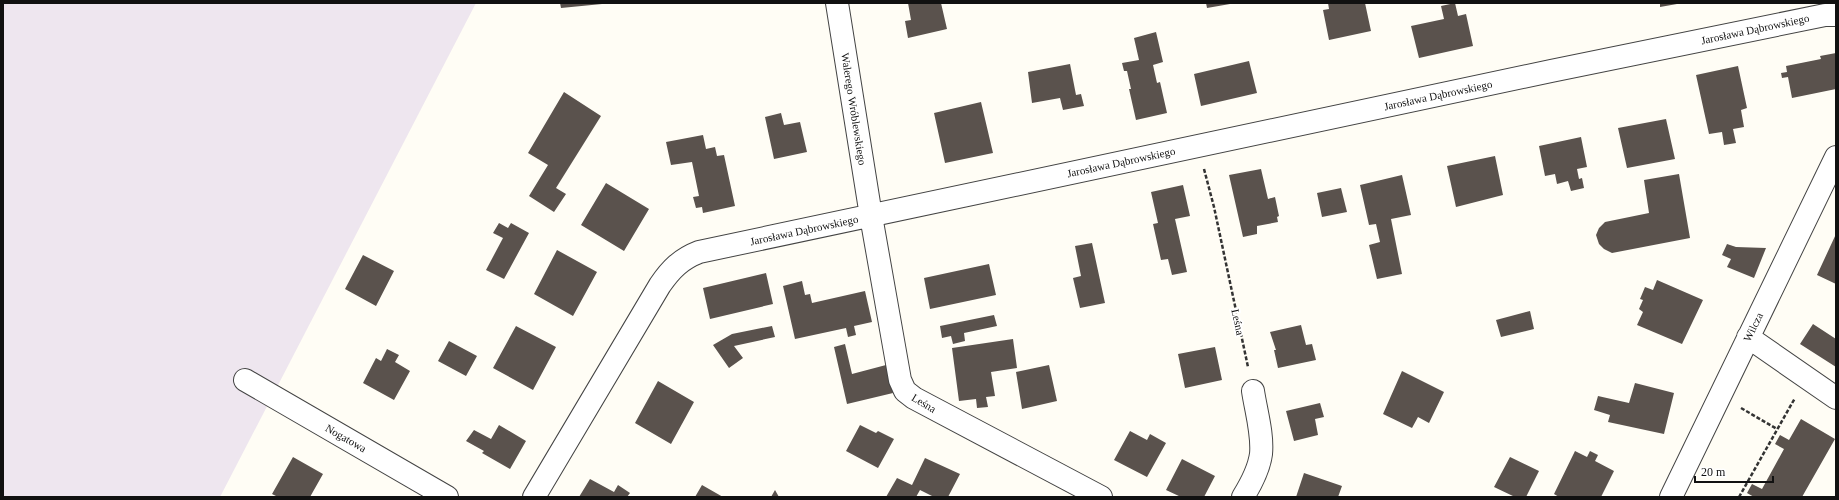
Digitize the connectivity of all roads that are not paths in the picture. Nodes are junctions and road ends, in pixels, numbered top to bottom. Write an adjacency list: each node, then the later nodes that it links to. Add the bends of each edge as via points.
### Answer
1 (837, 3): 4 (street, Walerego Wróblewskiego)
2 (1836, 15): 4 (street, Jarosława Dąbrowskiego, via 1825,15 1566,68)
3 (1836, 157): 5 (street, Wilcza)
4 (871, 216): 10 (street, Jarosława Dąbrowskiego, via 699,252 675,265 660,285); 11 (street, Leśna, via 900,380 905,391)
5 (1748, 337): 8 (street); 13 (street, Wilcza)
6 (245, 380): 9 (street, Nogatowa)
7 (1253, 392): 12 (street, via 1261,454 1251,484)
8 (1836, 398)
9 (446, 497)
10 (534, 497)
11 (1101, 497)
12 (1243, 497)
13 (1671, 497)

